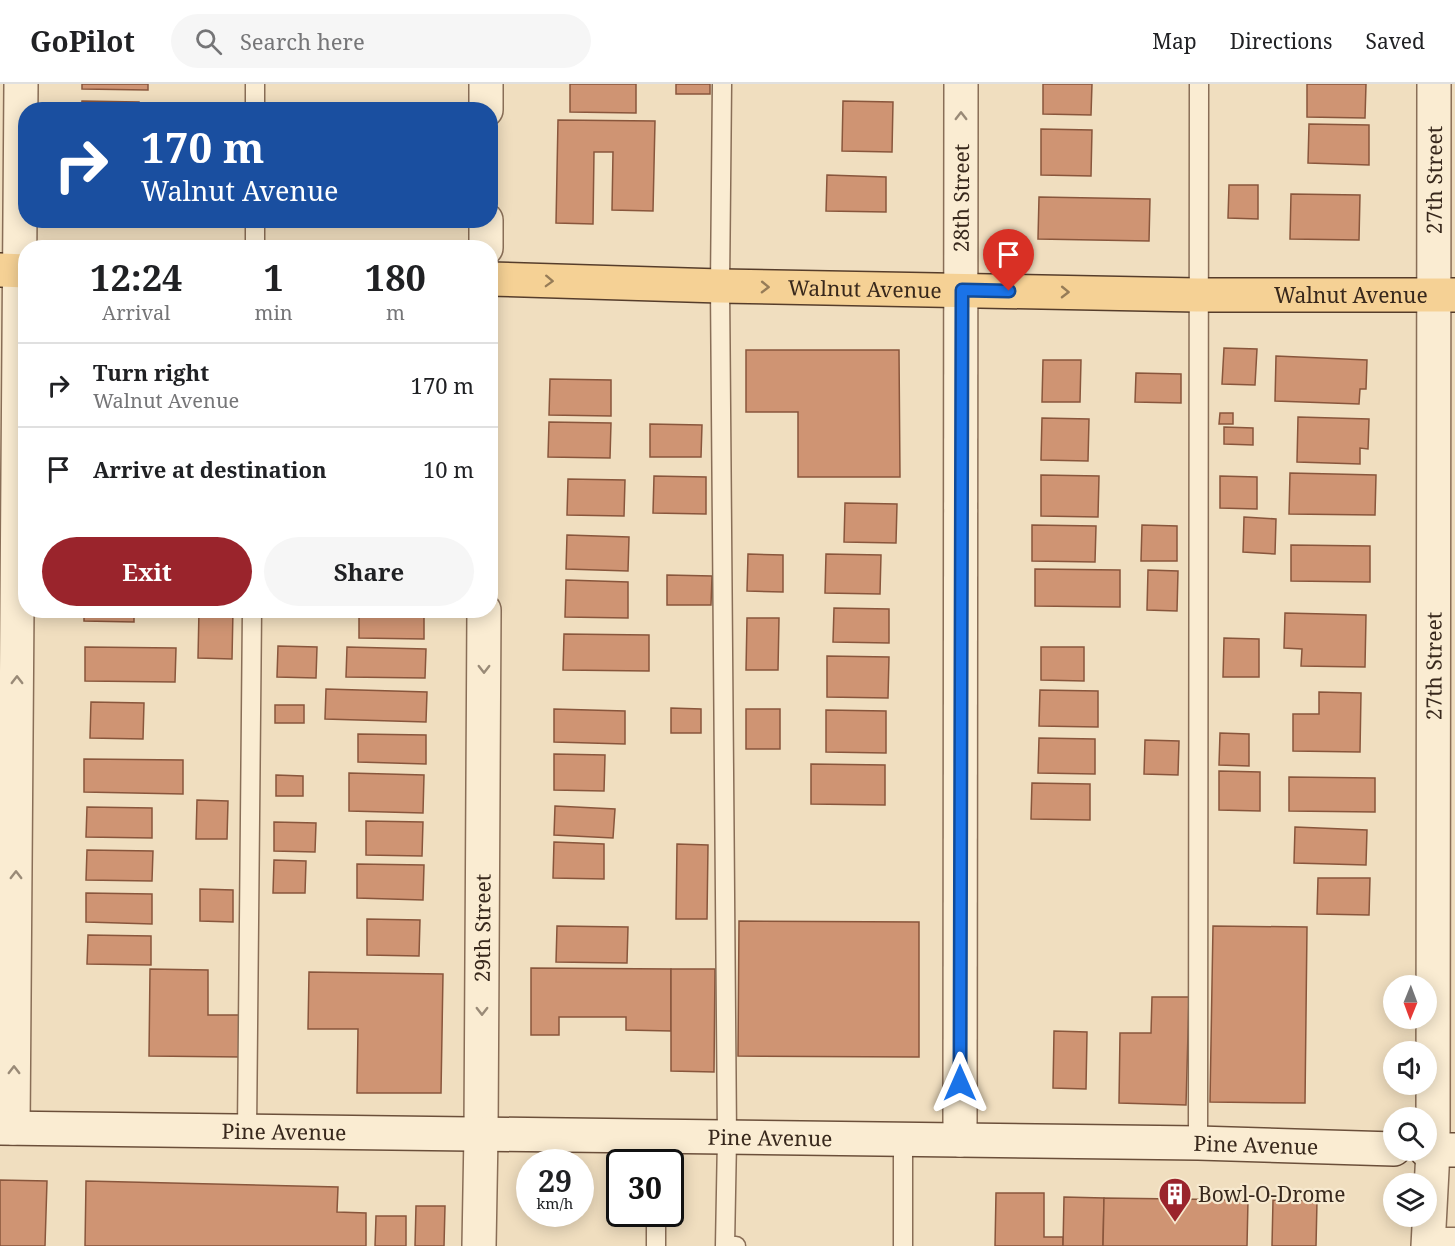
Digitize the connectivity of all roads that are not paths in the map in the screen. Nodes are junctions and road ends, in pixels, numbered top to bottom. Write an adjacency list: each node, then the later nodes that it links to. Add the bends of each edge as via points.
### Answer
1 (21, 84): 8 (street)
2 (255, 84): 9 (lane)
3 (486, 84): 10 (street)
4 (722, 84): 14 (lane)
5 (961, 84): 15 (street, 28th Street, one-way to 5)
6 (1199, 84): 16 (lane)
7 (1434, 84): 17 (street, 27th Street)
8 (20, 102)
9 (255, 102)
10 (486, 102)
11 (18, 178): 12 (street)
12 (15, 271): 20 (street, one-way to 12)
13 (498, 279): 14 (main road, Walnut Avenue, one-way to 14)
14 (720, 286): 15 (main road, Walnut Avenue, one-way to 15); 23 (lane)
15 (962, 290): 16 (main road, Walnut Avenue, one-way to 16); 25 (street, 28th Street)
16 (1197, 295): 17 (main road, Walnut Avenue); 26 (lane)
17 (1445, 295): 29 (street, 27th Street)
18 (252, 618): 21 (lane)
19 (484, 618): 22 (street, 29th Street, one-way to 22)
20 (7, 1128): 21 (street, Pine Avenue)
21 (247, 1131): 22 (street, Pine Avenue)
22 (481, 1134): 27 (street, Pine Avenue); 32 (street, 29th Street)
23 (727, 1138): 24 (street, Pine Avenue); 27 (street, Pine Avenue); 34 (lane, via 725,1246)
24 (903, 1140): 25 (street, Pine Avenue); 35 (lane)
25 (960, 1140): 26 (street, Pine Avenue)
26 (1198, 1143): 28 (street, Pine Avenue)
27 (656, 1149)
28 (1383, 1149)
29 (1438, 1150): 31 (street, 27th Street)
30 (656, 1227): 33 (lane)
31 (1437, 1240)
32 (479, 1246)
33 (656, 1246)
34 (736, 1246)
35 (903, 1246)

